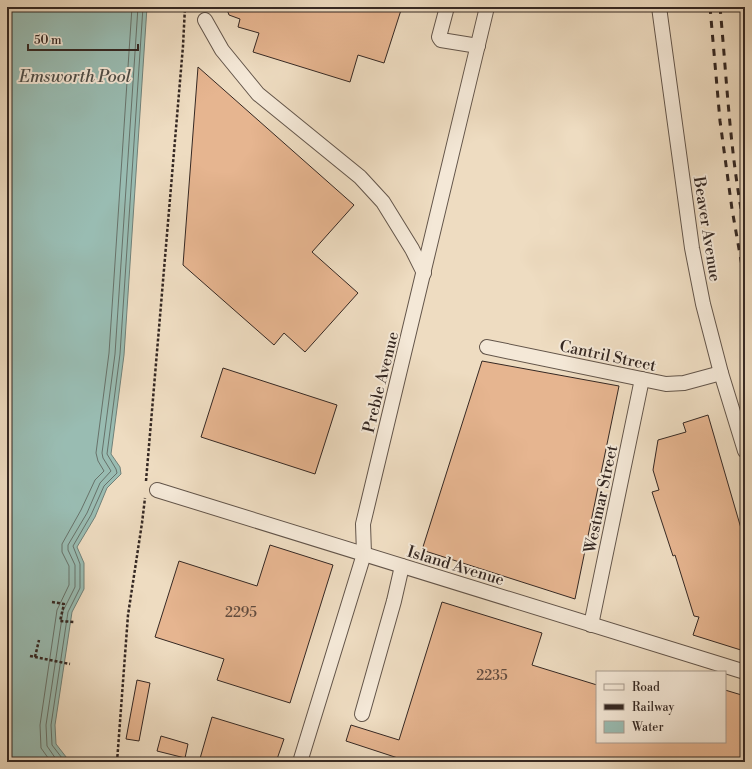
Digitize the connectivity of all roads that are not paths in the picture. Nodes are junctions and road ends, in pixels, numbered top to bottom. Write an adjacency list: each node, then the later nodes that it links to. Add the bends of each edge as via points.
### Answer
1 (447, 7): 5 (street, via 439,37 441,40)
2 (487, 7): 5 (street, Preble Avenue)
3 (659, 7): 8 (street, Beaver Avenue, via 692,248)
4 (204, 20): 6 (street, via 222,50 258,94 360,177 383,202)
5 (478, 46): 6 (street, Preble Avenue)
6 (424, 273): 12 (street, Preble Avenue, via 363,524)
7 (487, 347): 9 (street, Cantril Street)
8 (721, 373): 9 (street, Cantril Street, via 684,383 666,384); 10 (street, Beaver Avenue)
9 (642, 379): 14 (street, Westmar Street)
10 (745, 451)
11 (149, 491): 12 (street, Island Avenue)
12 (364, 554): 13 (street, Island Avenue); 17 (street, Preble Avenue)
13 (402, 566): 14 (street, Island Avenue); 16 (street)
14 (591, 625): 15 (street, Island Avenue)
15 (745, 672)
16 (362, 714)
17 (300, 762)

